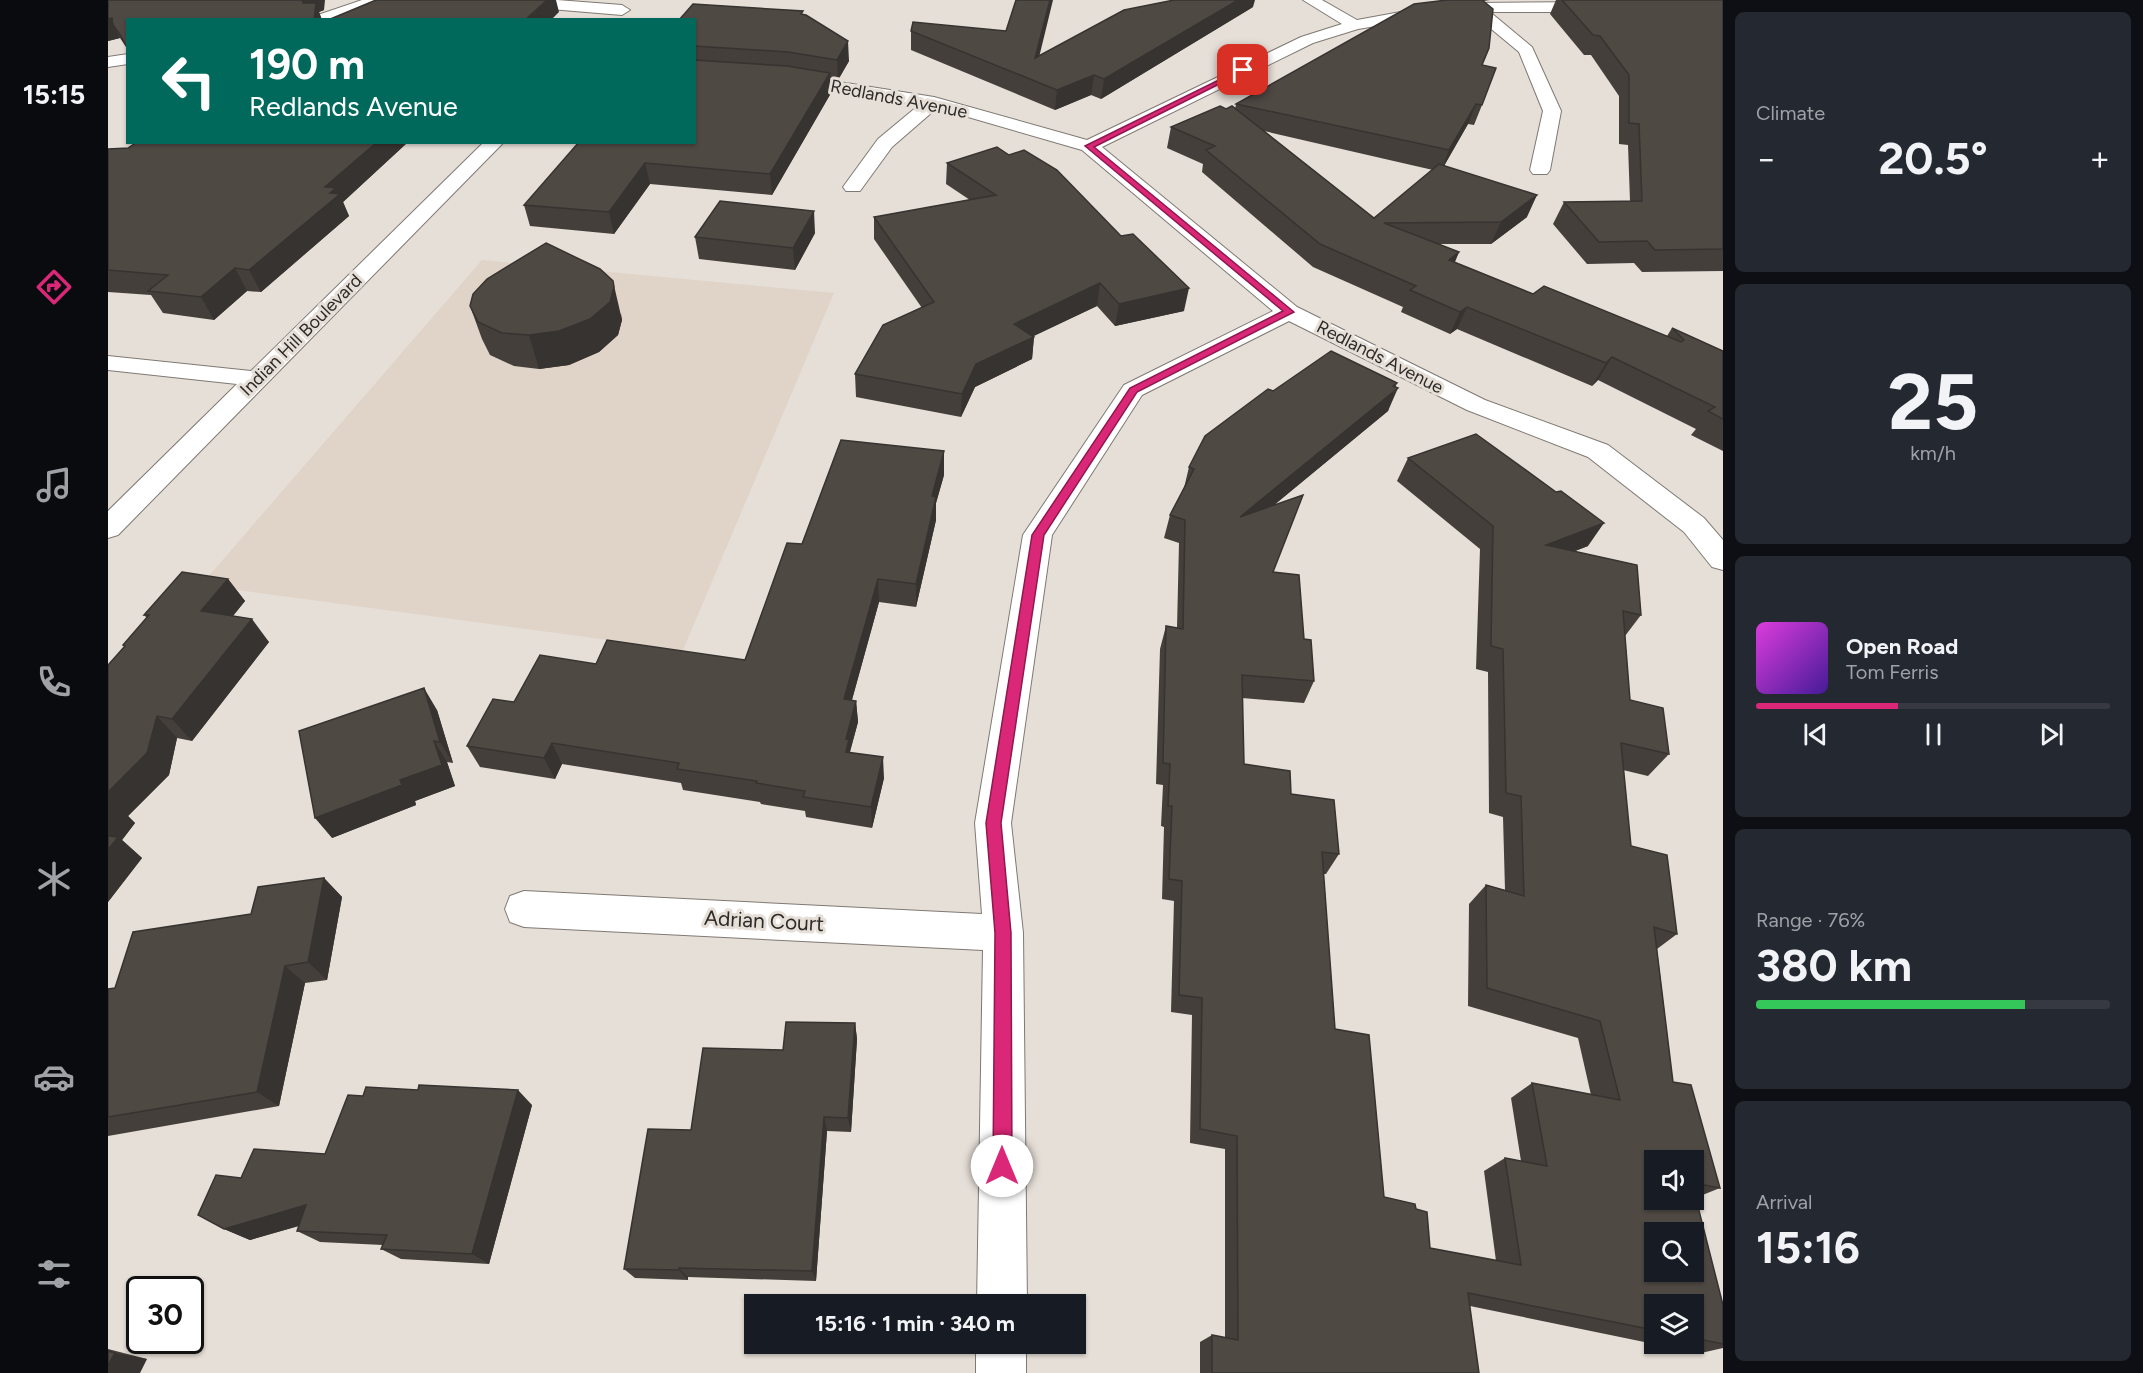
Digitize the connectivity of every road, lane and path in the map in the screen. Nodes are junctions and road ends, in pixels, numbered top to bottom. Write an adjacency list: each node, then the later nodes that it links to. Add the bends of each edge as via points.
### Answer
1 (377, 0): 7 (street)
2 (502, 0): 6 (street)
3 (1311, 0): 8 (street)
4 (1617, 7): 5 (street)
5 (1475, 8): 8 (street); 15 (street, via 1526,50 1551,111)
6 (622, 10)
7 (324, 18)
8 (1355, 25): 14 (street, via 1307,40)
9 (126, 59): 10 (street)
10 (108, 62)
11 (696, 72): 12 (street, Redlands Avenue, via 789,79)
12 (934, 102): 14 (street, Redlands Avenue); 16 (street, via 885,143)
13 (493, 144): 19 (street, Indian Hill Boulevard)
14 (1089, 146): 17 (street, Redlands Avenue)
15 (1540, 170)
16 (853, 187)
17 (1289, 312): 21 (street, Redlands Avenue, via 1476,405 1598,451 1694,525); 23 (street, via 1133,390 1038,535 993,823)
18 (108, 363): 19 (street)
19 (257, 379): 20 (street, Indian Hill Boulevard)
20 (108, 528)
21 (1723, 560)
22 (524, 909): 23 (street, Adrian Court)
23 (1003, 933): 24 (street)
24 (1002, 1294)
25 (1001, 1354): 26 (street)
26 (1001, 1373)

